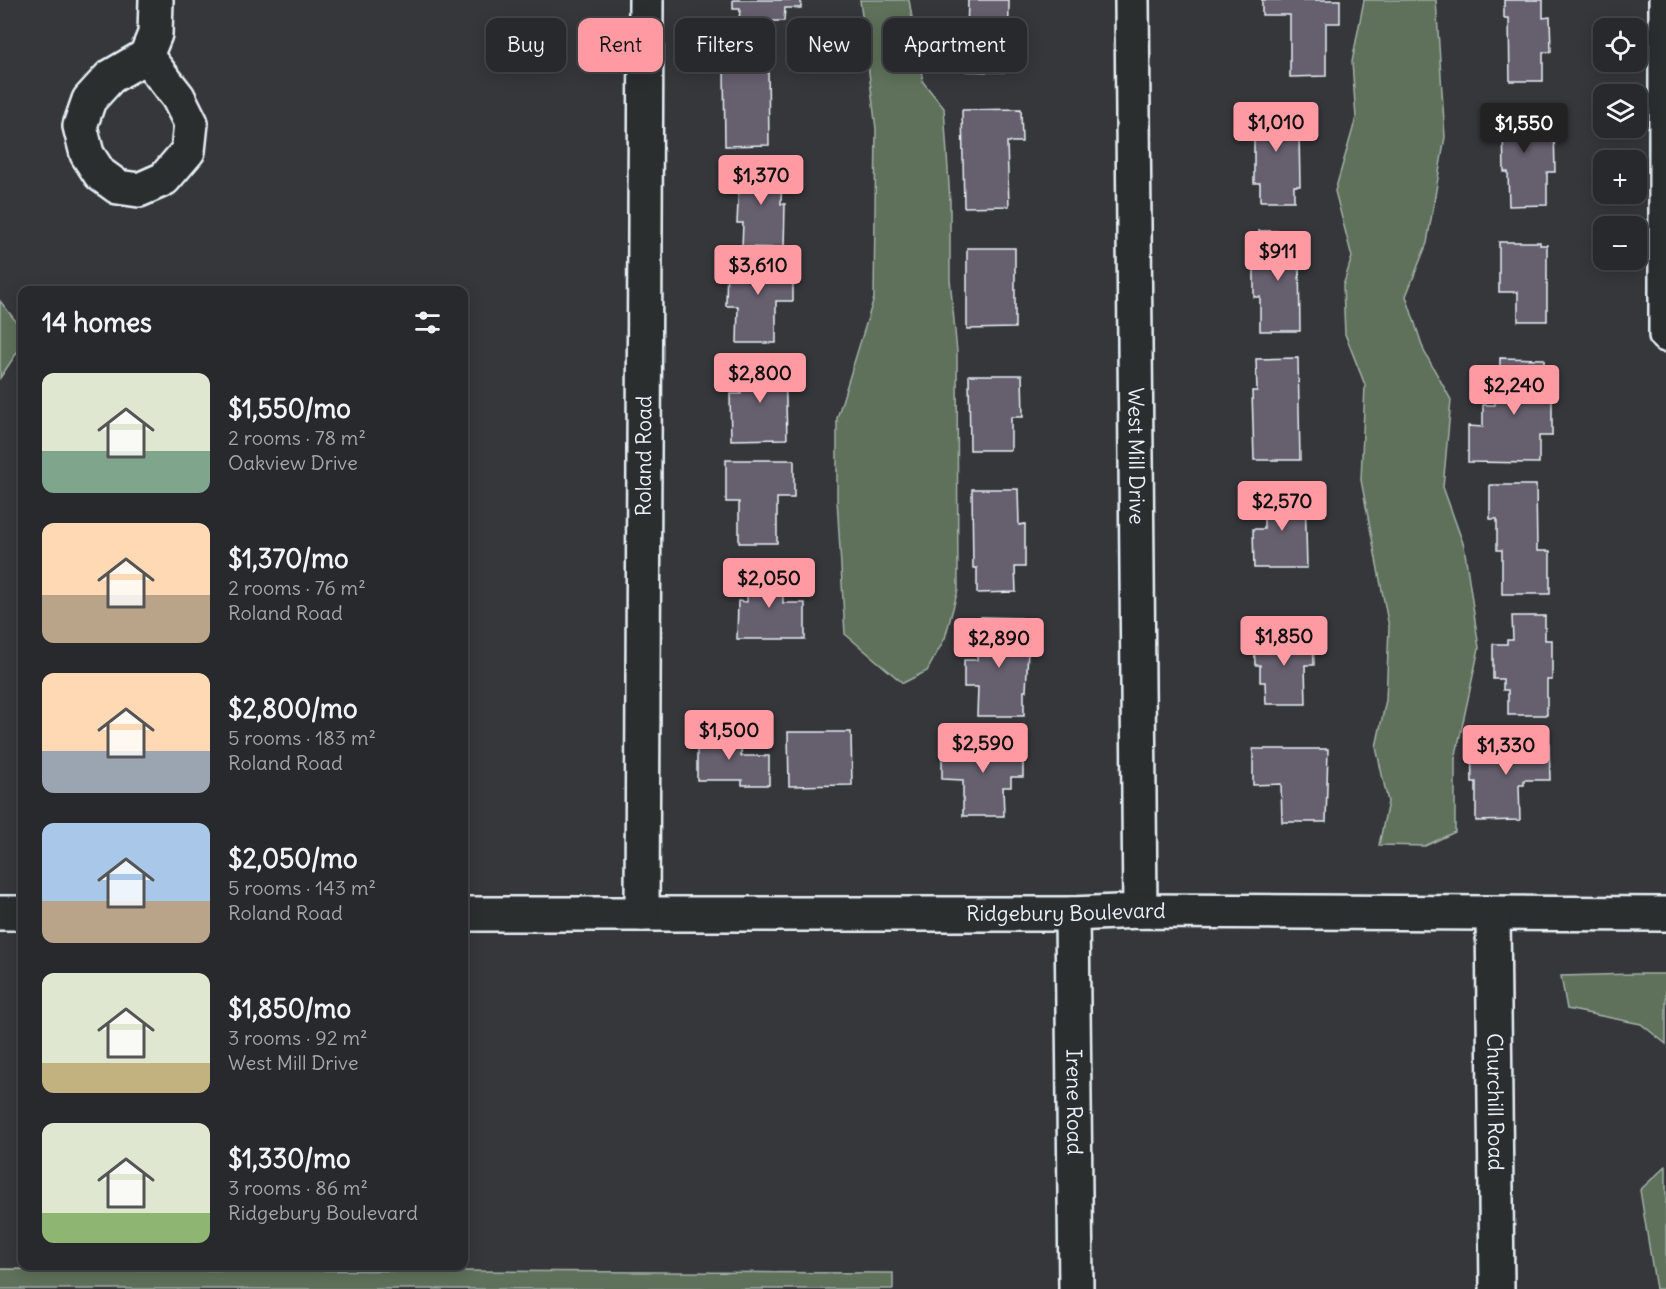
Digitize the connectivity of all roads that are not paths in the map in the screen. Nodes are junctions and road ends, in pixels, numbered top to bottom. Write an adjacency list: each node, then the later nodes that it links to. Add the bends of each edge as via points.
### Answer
1 (156, 0): 5 (street, via 155,34)
2 (645, 0): 11 (street, Roland Road)
3 (1132, 0): 7 (street, West Mill Drive)
4 (1665, 0): 6 (street)
5 (146, 56)
6 (1666, 335)
7 (1140, 911): 12 (street, Ridgebury Boulevard); 13 (street, Ridgebury Boulevard)
8 (0, 913): 9 (street)
9 (18, 913)
10 (468, 914): 11 (street, Ridgebury Boulevard)
11 (642, 914): 12 (street, Ridgebury Boulevard)
12 (1072, 914): 15 (street, Irene Road)
13 (1493, 914): 14 (street, Ridgebury Boulevard); 16 (street, Churchill Road)
14 (1666, 914)
15 (1076, 1289)
16 (1497, 1289)

